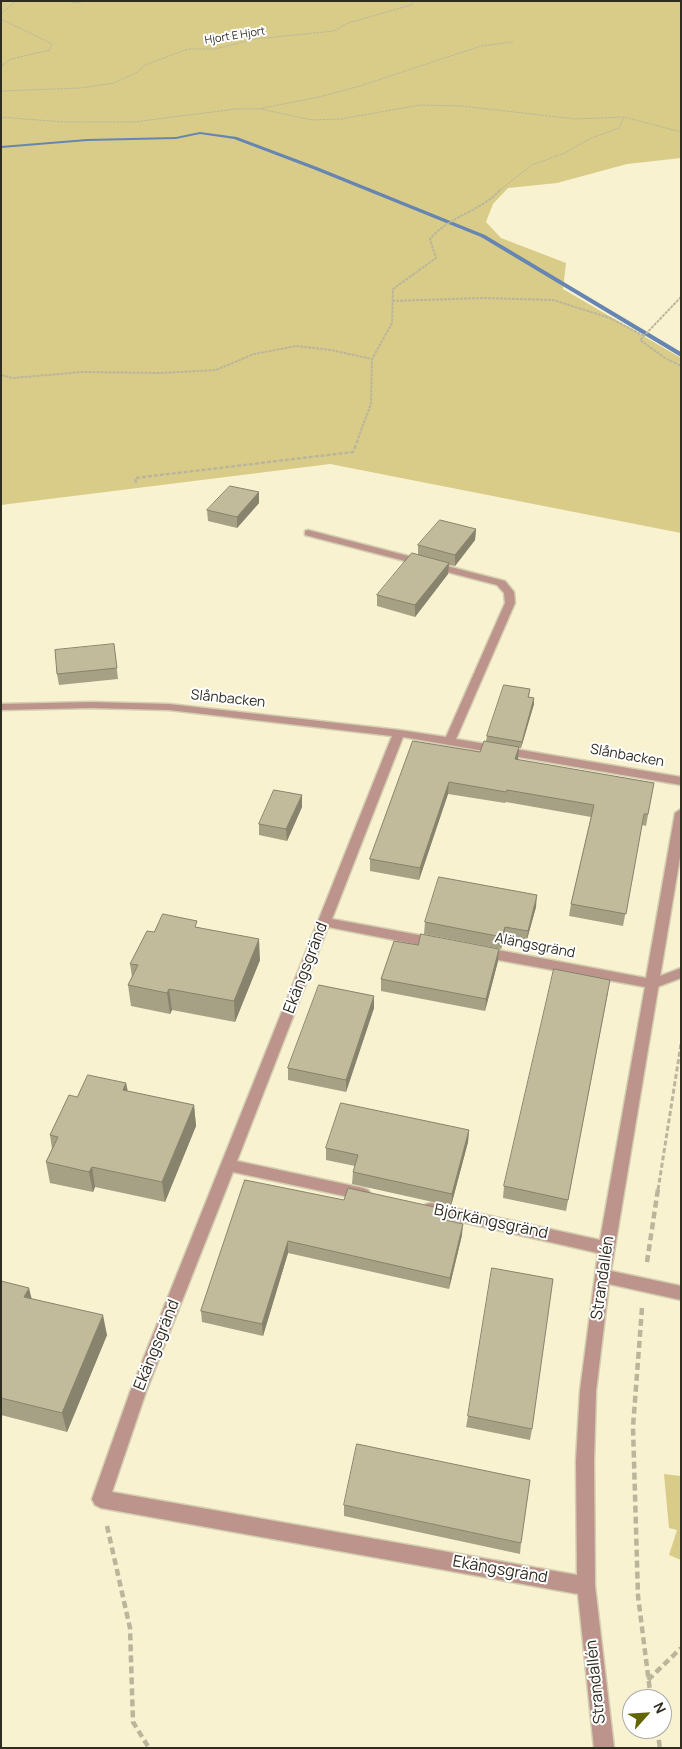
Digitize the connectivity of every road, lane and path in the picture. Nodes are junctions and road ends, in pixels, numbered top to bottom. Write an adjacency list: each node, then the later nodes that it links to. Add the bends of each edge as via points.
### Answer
1 (16, 1): 5 (path)
2 (68, 1): 3 (path)
3 (88, 1)
4 (413, 1): 9 (path, Hjort E Hjort, via 411,5 348,23 334,31 255,40 215,49 188,49 145,65 114,83 81,88)
5 (1, 14)
6 (1, 19): 8 (path, via 52,44 50,50 11,59)
7 (513, 42): 10 (path, via 481,46 360,86)
8 (1, 66)
9 (1, 91)
10 (258, 109): 11 (path, via 134,122 64,122); 12 (path, via 312,120 341,119 420,105 461,106 576,119)
11 (1, 116)
12 (624, 117): 13 (path); 15 (path, via 619,128 532,165 503,186 492,199 438,229 430,239 436,258 393,289)
13 (681, 132)
14 (681, 297): 16 (path)
15 (392, 301): 16 (path, via 553,300 610,318); 17 (path, via 392,323)
16 (644, 336): 18 (path, via 640,340 647,346)
17 (372, 359): 19 (path, via 296,346 254,354 216,370 82,372 13,378); 20 (path, via 371,404 353,452 136,478)
18 (681, 366)
19 (1, 375)
20 (136, 483)
21 (308, 533): 24 (street, via 502,583 509,592 510,603)
22 (1, 707): 23 (street, Slånbacken, via 169,707)
23 (399, 733): 24 (street, Slånbacken); 28 (street, Ekängsgränd)
24 (450, 741): 25 (street, Slånbacken)
25 (681, 781)
26 (681, 813): 27 (street, Strandallén)
27 (679, 837): 32 (street, Strandallén)
28 (324, 922): 29 (street); 34 (street, Ekängsgränd)
29 (449, 946)
30 (468, 950): 32 (street, Alängsgränd)
31 (681, 973): 32 (street)
32 (652, 984): 37 (street, Strandallén)
33 (681, 1044): 39 (path)
34 (230, 1164): 35 (street); 41 (street, Ekängsgränd, via 138,1392)
35 (375, 1197)
36 (413, 1205): 37 (street, Björkängsgränd)
37 (607, 1248): 38 (street, Strandallén)
38 (602, 1276): 39 (street); 42 (street, Strandallén, via 588,1391 584,1529)
39 (644, 1285): 40 (street); 44 (path, via 633,1427 638,1596)
40 (681, 1293)
41 (101, 1498): 42 (street, Ekängsgränd); 46 (path, via 130,1628 133,1722)
42 (586, 1586): 47 (street, Strandallén)
43 (681, 1648): 44 (path)
44 (648, 1680): 45 (path)
45 (649, 1689)
46 (149, 1748)
47 (604, 1748)

